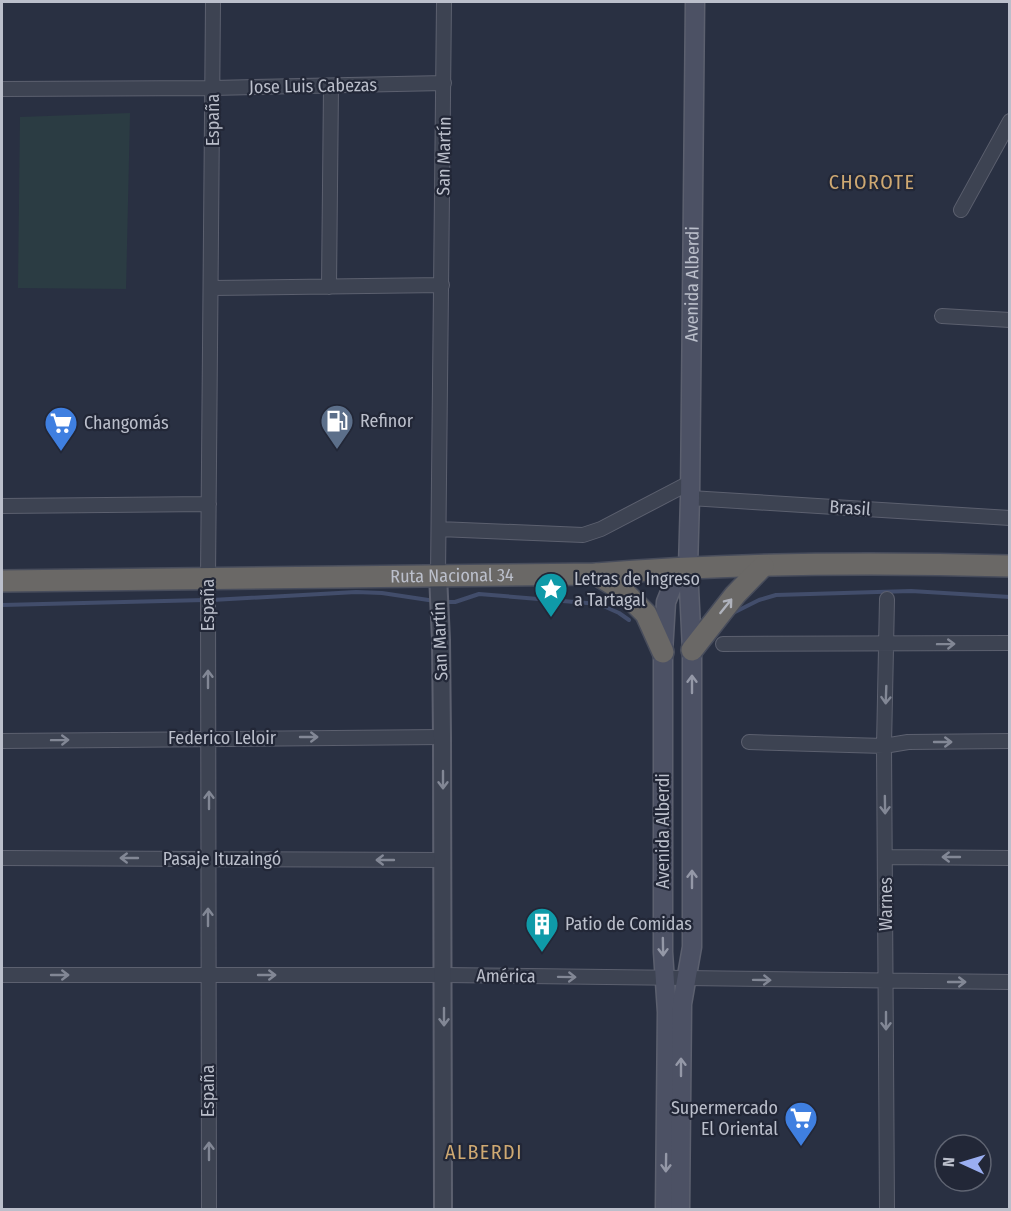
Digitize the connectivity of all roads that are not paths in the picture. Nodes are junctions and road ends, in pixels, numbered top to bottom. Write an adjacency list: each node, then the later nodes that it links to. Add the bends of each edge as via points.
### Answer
1 (213, 2): 6 (street, España)
2 (444, 2): 4 (street, San Martín)
3 (695, 2): 15 (main road, Avenida Alberdi)
4 (444, 83): 5 (street, Jose Luis Cabezas); 10 (street, San Martín)
5 (331, 86): 6 (street, Jose Luis Cabezas); 11 (street)
6 (213, 88): 7 (street, Jose Luis Cabezas); 12 (street, España)
7 (2, 89)
8 (1010, 121): 9 (street)
9 (961, 210)
10 (442, 285): 11 (street); 19 (street, San Martín)
11 (329, 287): 12 (street)
12 (211, 288): 16 (street, España)
13 (942, 316): 14 (street)
14 (1010, 320)
15 (691, 490): 18 (street, Brasil); 19 (street, via 583,535); 22 (main road, Avenida Alberdi)
16 (209, 504): 17 (street); 26 (street, España)
17 (2, 506)
18 (1010, 518)
19 (439, 529): 24 (street, San Martín)
20 (763, 566): 21 (highway, Ruta Nacional 34); 22 (highway, Ruta Nacional 34); 31 (highway, one-way to 20)
21 (1010, 566)
22 (688, 567): 23 (highway, Ruta Nacional 34); 31 (main road, Avenida Alberdi); 32 (main road, Avenida Alberdi, via 666,602)
23 (596, 574): 24 (highway, Ruta Nacional 34); 32 (highway, via 622,590 646,614)
24 (438, 575): 26 (highway, Ruta Nacional 34); 34 (street, San Martín)
25 (2, 581): 26 (highway, Ruta Nacional 34)
26 (208, 592): 33 (street, España, one-way to 26)
27 (887, 599): 30 (street, Warnes)
28 (1010, 643): 30 (street, one-way to 28)
29 (723, 644): 30 (street)
30 (887, 645): 40 (street, Warnes, one-way to 40)
31 (692, 650): 38 (main road, Avenida Alberdi, one-way to 31)
32 (663, 652): 37 (main road, Avenida Alberdi)
33 (208, 737): 34 (street, Federico Leloir, one-way to 34); 35 (street, Federico Leloir, one-way to 33); 44 (street, España, one-way to 33)
34 (442, 737): 45 (street, San Martín, one-way to 45)
35 (2, 741)
36 (1010, 741): 40 (street, one-way to 36, via 908,742)
37 (663, 742): 38 (main road, via 673,733 682,733); 49 (main road, Avenida Alberdi, one-way to 49)
38 (692, 742): 50 (main road, Avenida Alberdi, one-way to 38, via 692,947)
39 (748, 742): 40 (street)
40 (884, 746): 41 (street, Warnes, one-way to 41)
41 (886, 857): 43 (street, one-way to 41); 51 (street, Warnes)
42 (2, 858): 44 (street, Pasaje Ituzaingó, one-way to 42)
43 (1010, 858)
44 (209, 859): 45 (street, Pasaje Ituzaingó, one-way to 44); 47 (street, España, one-way to 44)
45 (443, 860): 48 (street, San Martín)
46 (2, 975): 47 (street, América, one-way to 47)
47 (208, 975): 48 (street, América, one-way to 48); 53 (street, España, one-way to 47)
48 (444, 975): 49 (street, América, one-way to 49); 54 (street, San Martín, one-way to 54)
49 (665, 978): 50 (street, América); 55 (main road, Avenida Alberdi, one-way to 55)
50 (686, 979): 51 (street, América, one-way to 51); 56 (main road, Avenida Alberdi, one-way to 50, via 682,1004)
51 (885, 982): 52 (street, América, one-way to 52); 57 (street, Warnes, one-way to 57)
52 (1010, 982)
53 (209, 1209)
54 (443, 1209)
55 (665, 1209)
56 (680, 1209)
57 (887, 1209)

